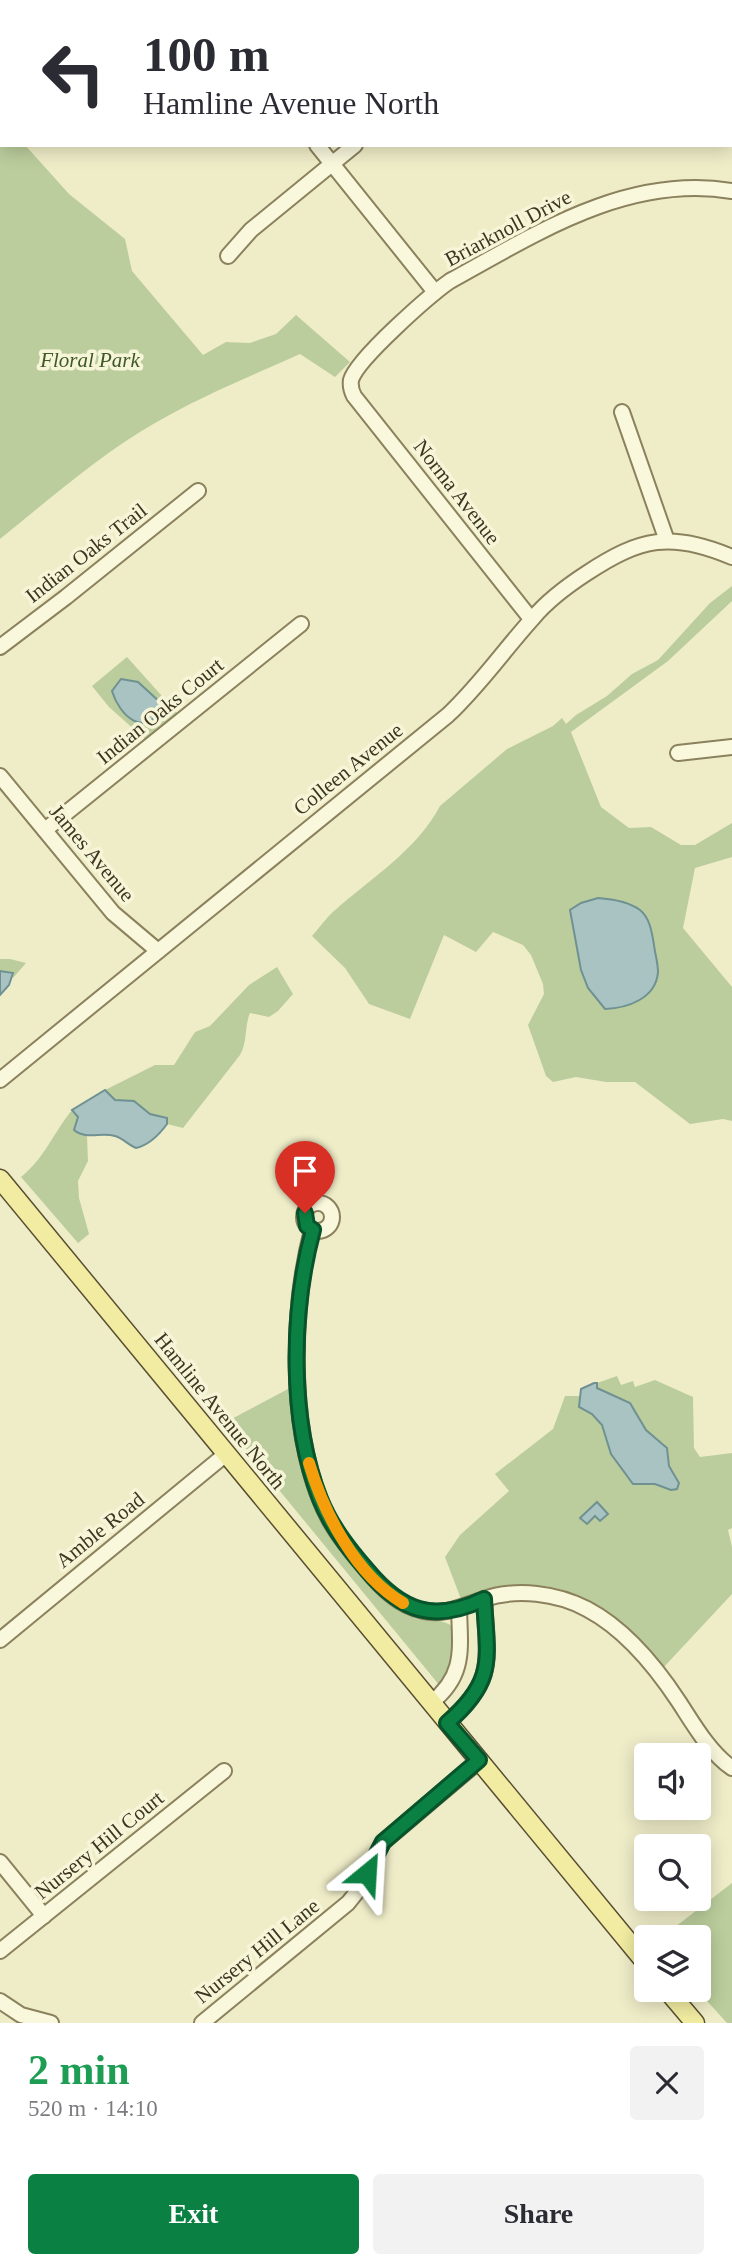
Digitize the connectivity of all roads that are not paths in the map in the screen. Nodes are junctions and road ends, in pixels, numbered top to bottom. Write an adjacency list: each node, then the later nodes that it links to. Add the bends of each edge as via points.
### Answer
1 (319, 147): 3 (street)
2 (353, 147): 3 (street)
3 (333, 164): 5 (street, via 251,230); 6 (street)
4 (732, 191): 6 (street, Briarknoll Drive, via 696,188 613,201 559,221)
5 (228, 256)
6 (435, 292): 7 (street, Briarknoll Drive, via 361,365)
7 (351, 390): 12 (street, Norma Avenue)
8 (622, 412): 10 (street)
9 (198, 491): 14 (street, Indian Oaks Trail)
10 (667, 541): 11 (street, Colleen Avenue, via 689,542); 12 (street, Colleen Avenue, via 612,556)
11 (732, 557)
12 (531, 619): 19 (street, Colleen Avenue, via 449,715)
13 (301, 624): 18 (street, Indian Oaks Court)
14 (0, 647)
15 (732, 747): 16 (street)
16 (678, 752)
17 (0, 776): 18 (street, James Avenue)
18 (45, 830): 19 (street, James Avenue, via 113,913)
19 (159, 951): 20 (street, Colleen Avenue)
20 (0, 1080)
21 (3, 1188): 23 (main road, Hamline Avenue North)
22 (313, 1230): 24 (street, via 299,1301 298,1375 305,1449 320,1498 343,1541 391,1596 435,1613)
23 (226, 1454): 25 (street, Amble Road); 26 (main road, Hamline Avenue North)
24 (472, 1604): 26 (street, via 455,1677); 27 (street, via 487,1664 480,1688); 29 (street, via 541,1594 573,1602 605,1620 635,1647 715,1753)
25 (0, 1640)
26 (431, 1703): 27 (main road, Hamline Avenue North)
27 (447, 1723): 28 (main road, Hamline Avenue North)
28 (479, 1760): 33 (main road, Hamline Avenue North); 38 (street, Nursery Hill Lane, via 383,1842 360,1888 337,1914)
29 (732, 1768)
30 (223, 1771): 32 (street, Nursery Hill Court)
31 (0, 1862): 32 (street)
32 (44, 1916): 34 (street, Nursery Hill Court)
33 (634, 1949)
34 (0, 1951)
35 (0, 2001): 37 (street, via 20,2015)
36 (677, 2002): 39 (main road)
37 (51, 2023)
38 (202, 2023)
39 (695, 2023)

